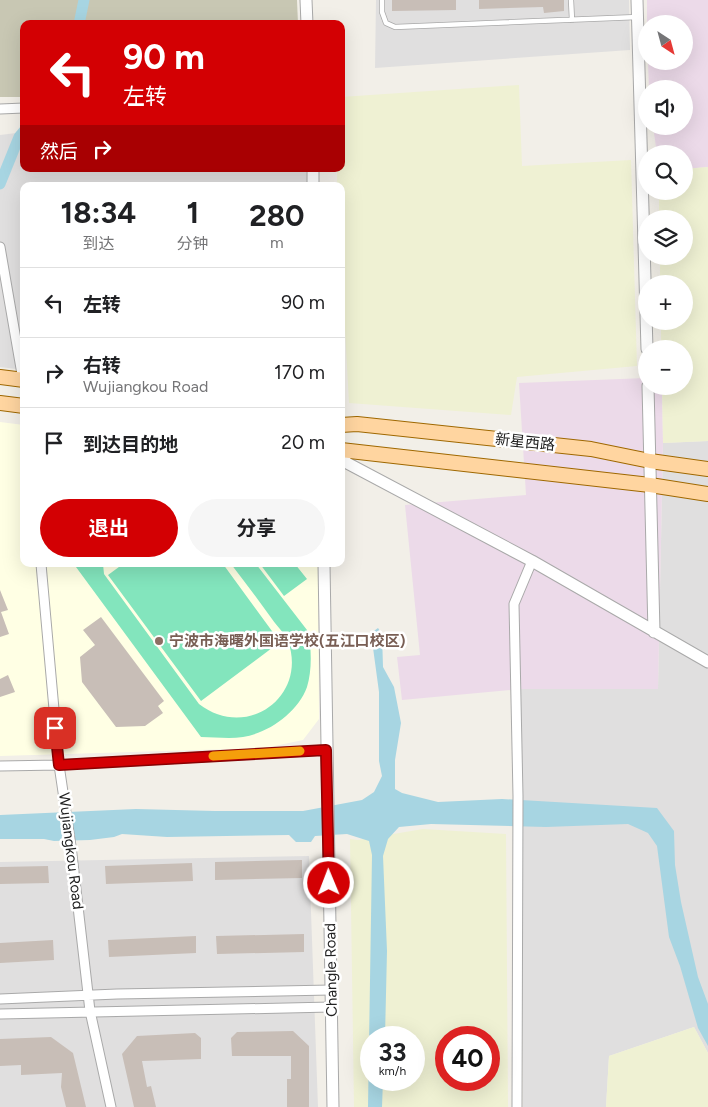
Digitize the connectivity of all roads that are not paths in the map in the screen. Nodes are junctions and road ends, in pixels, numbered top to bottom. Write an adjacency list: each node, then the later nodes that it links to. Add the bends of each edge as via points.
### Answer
1 (306, 0): 6 (street)
2 (382, 0): 7 (lane, via 386,22 395,27)
3 (572, 0): 7 (lane)
4 (637, 0): 5 (street)
5 (638, 17): 7 (lane)
6 (307, 20)
7 (572, 20)
8 (639, 70): 12 (street)
9 (20, 108): 10 (street)
10 (0, 109)
11 (0, 247): 13 (street)
12 (647, 340)
13 (20, 358)
14 (0, 377): 15 (main road)
15 (20, 380)
16 (648, 395): 22 (street)
17 (0, 403): 18 (main road)
18 (20, 406)
19 (345, 425): 22 (main road, 新星西路, via 591,449)
20 (345, 450): 24 (main road, 新星西路)
21 (345, 460): 26 (street)
22 (650, 461): 23 (main road, 新星西路); 24 (street)
23 (708, 469)
24 (650, 485): 25 (main road, 新星西路); 29 (street)
25 (708, 494)
26 (532, 561): 29 (street); 42 (street, via 514,604 518,796)
27 (41, 567): 32 (street, Wujiangkou Road)
28 (324, 567): 31 (street, Changle Road)
29 (654, 632): 30 (street)
30 (708, 662)
31 (326, 750): 32 (street); 34 (street, Changle Road)
32 (59, 765): 33 (street); 35 (street, Wujiangkou Road)
33 (0, 766)
34 (331, 990): 35 (street); 37 (street, Changle Road)
35 (88, 995): 36 (street); 38 (street, Wujiangkou Road)
36 (0, 999)
37 (331, 1007): 38 (street); 41 (street, Changle Road)
38 (90, 1011): 39 (street); 40 (street, Wujiangkou Road)
39 (0, 1014)
40 (111, 1107)
41 (333, 1107)
42 (517, 1107)

